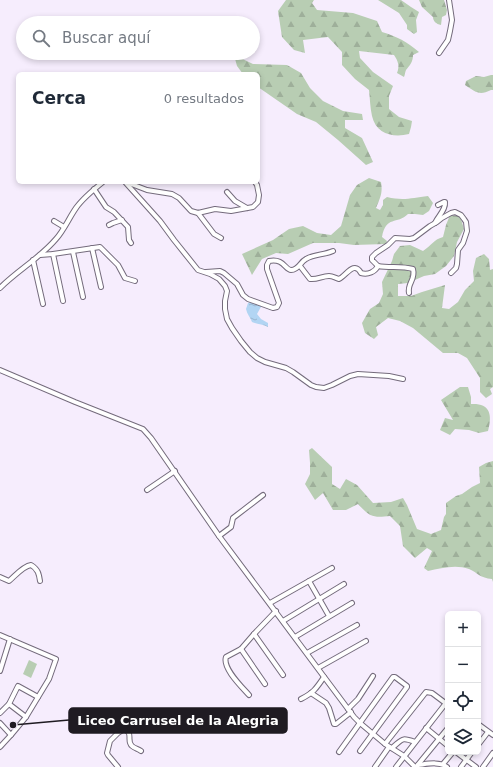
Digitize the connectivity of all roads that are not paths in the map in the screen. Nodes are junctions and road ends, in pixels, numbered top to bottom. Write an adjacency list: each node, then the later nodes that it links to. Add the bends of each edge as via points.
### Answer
1 (449, 0): 2 (street, via 452,20 450,31 448,40)
2 (439, 53)
3 (100, 184): 7 (street)
4 (128, 184): 27 (street, via 193,265)
5 (131, 184): 11 (street, via 146,190 172,194)
6 (256, 184): 10 (street, via 258,202)
7 (94, 189): 12 (street, via 106,207); 16 (street, via 77,207)
8 (227, 192): 10 (street, via 235,201)
9 (438, 204): 14 (street, via 446,204)
10 (247, 208): 11 (street, via 231,211 215,209)
11 (198, 214): 17 (street, via 214,234)
12 (122, 220): 15 (street); 18 (street, via 128,227)
13 (54, 221): 16 (street)
14 (435, 223): 26 (street, via 414,238 395,238 372,257); 28 (street, via 455,212 466,222 467,231 458,250 458,264)
15 (110, 225)
16 (64, 227): 23 (street)
17 (221, 238)
18 (132, 243)
19 (92, 248): 21 (street); 29 (street, via 100,246 125,278); 30 (street)
20 (333, 251): 25 (street, via 308,258)
21 (73, 252): 22 (street); 33 (street)
22 (54, 254): 23 (street); 34 (street)
23 (40, 255): 24 (street)
24 (33, 260): 31 (street); 35 (street)
25 (300, 266): 26 (street, via 310,279 327,276 339,279 351,269 357,268 364,274 373,272); 27 (street, via 289,270 278,261 269,261 267,269 279,303 273,308 248,299 237,284 224,273)
26 (378, 266): 32 (street, via 413,269)
27 (204, 272): 37 (street, via 225,286 227,319 250,352 261,360 286,368 316,387 324,388 358,374)
28 (451, 273)
29 (135, 281)
30 (101, 287)
31 (0, 288)
32 (409, 293)
33 (83, 297)
34 (63, 301)
35 (43, 304)
36 (0, 370): 38 (street, via 144,429)
37 (402, 379)
38 (175, 472): 39 (street); 41 (street)
39 (147, 490)
40 (263, 495): 41 (street, via 233,518 231,527)
41 (220, 536): 48 (street)
42 (332, 568): 45 (street)
43 (0, 577): 44 (street, via 9,581 23,568 31,565 37,570)
44 (40, 581)
45 (309, 581): 47 (street); 48 (street)
46 (344, 584): 47 (street)
47 (320, 599): 51 (street); 52 (street)
48 (270, 603): 50 (street)
49 (352, 603): 51 (street)
50 (276, 611): 52 (street); 54 (street)
51 (329, 616): 56 (street)
52 (283, 621): 56 (street)
53 (357, 625): 60 (street)
54 (254, 634): 59 (street); 63 (street)
55 (0, 635): 57 (street)
56 (295, 637): 60 (street)
57 (10, 639): 62 (street); 69 (street, via 56,659 49,679)
58 (366, 641): 61 (street)
59 (241, 649): 66 (street); 68 (street, via 226,657 224,662)
60 (307, 653): 61 (street)
61 (318, 668): 65 (street)
62 (0, 671)
63 (283, 675)
64 (373, 676): 74 (street)
65 (324, 677): 67 (street); 74 (street)
66 (265, 684)
67 (311, 694): 70 (street); 74 (street, via 326,703 334,724)
68 (249, 695)
69 (38, 697): 72 (street, via 18,686); 76 (street)
70 (301, 699)
71 (445, 703): 89 (street, via 432,693 426,692)
72 (9, 704): 75 (street); 76 (street)
73 (445, 706): 80 (street)
74 (349, 711): 78 (street)
75 (0, 713)
76 (26, 717): 84 (street)
77 (0, 723): 84 (street)
78 (360, 723): 83 (street); 83 (street, via 393,677 407,686); 95 (street)
79 (481, 726): 82 (street)
80 (426, 728): 86 (street); 88 (street)
81 (445, 732): 86 (street)
82 (488, 732): 85 (street); 87 (street)
83 (373, 734): 89 (street); 94 (street)
84 (11, 735): 91 (street)
85 (493, 735)
86 (439, 739): 90 (street); 102 (street)
87 (481, 740)
88 (415, 742): 92 (street, via 405,738); 100 (street)
89 (385, 744): 92 (street)
90 (445, 744)
91 (0, 747)
92 (391, 748): 100 (street); 105 (street)
93 (141, 750): 104 (street, via 131,746 130,734 122,730 110,741 107,753)
94 (360, 751)
95 (340, 752)
96 (493, 753): 109 (street)
97 (450, 755): 103 (street)
98 (460, 755): 101 (street)
99 (470, 755): 101 (street)
100 (404, 756): 102 (street); 106 (street)
101 (466, 760): 107 (street); 108 (street)
102 (417, 766): 103 (street, via 439,763)
103 (445, 766)
104 (118, 767)
105 (375, 767)
106 (396, 767)
107 (460, 767)
108 (476, 767)
109 (483, 767)

